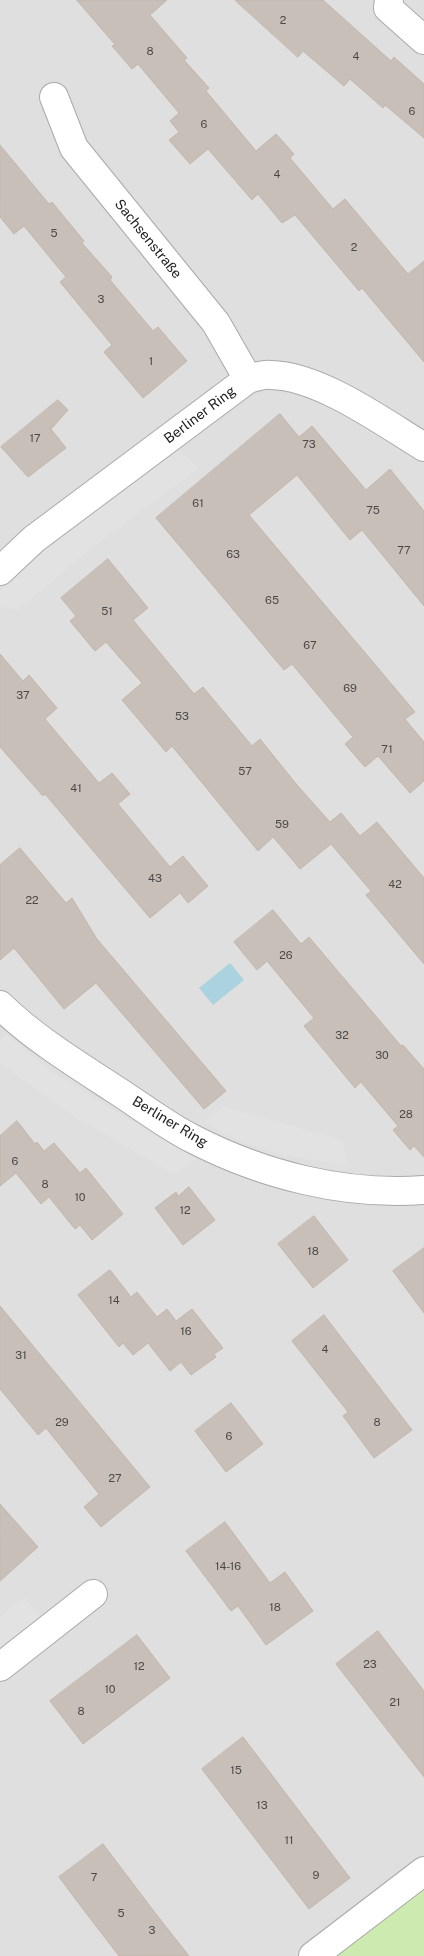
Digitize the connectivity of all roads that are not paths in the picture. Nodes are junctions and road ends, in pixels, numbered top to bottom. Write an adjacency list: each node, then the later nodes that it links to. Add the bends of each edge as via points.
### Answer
1 (389, 0): 2 (street, via 388,8)
2 (424, 40)
3 (54, 97): 4 (street, Sachsenstraße, via 74,148 216,323)
4 (248, 379): 5 (street, Berliner Ring, via 270,374 297,379 346,399); 6 (street, Berliner Ring, via 34,539)
5 (424, 447)
6 (0, 571)
7 (0, 1005): 8 (street, Berliner Ring, via 75,1063 192,1139 262,1169 314,1182 348,1187)
8 (424, 1190)
9 (93, 1594): 10 (street)
10 (0, 1667)
11 (424, 1871): 12 (street)
12 (313, 1956)

